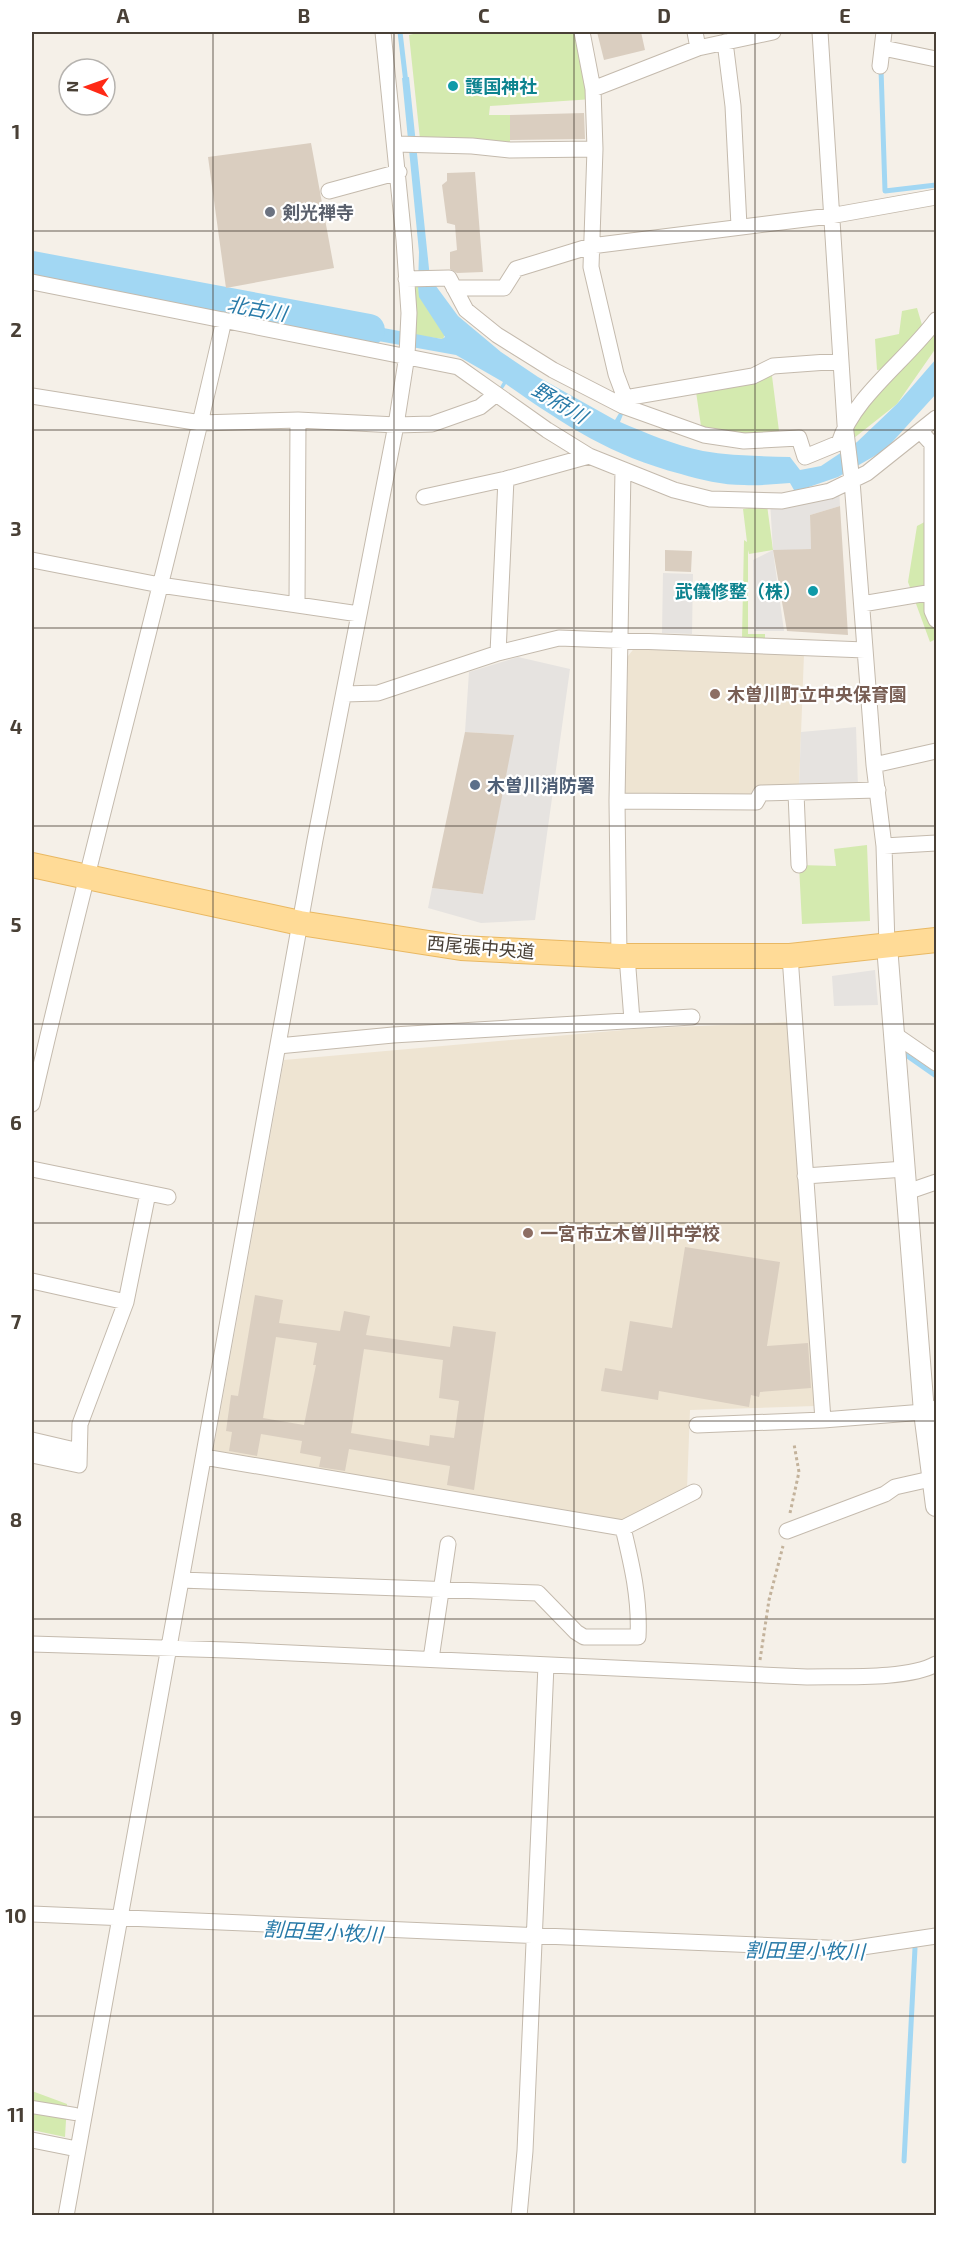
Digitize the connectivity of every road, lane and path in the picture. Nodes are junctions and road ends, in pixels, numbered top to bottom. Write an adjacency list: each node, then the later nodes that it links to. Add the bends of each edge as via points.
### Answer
1 (383, 32): 13 (street)
2 (582, 32): 12 (street)
3 (695, 32): 8 (street)
4 (773, 32): 7 (street)
5 (820, 32): 18 (street)
6 (884, 32): 9 (street)
7 (725, 42): 8 (street); 19 (street, via 733,106)
8 (698, 48): 12 (street)
9 (883, 48): 10 (street); 11 (street)
10 (936, 59)
11 (880, 66)
12 (593, 89): 14 (street)
13 (399, 144): 14 (street, via 510,150); 15 (street)
14 (595, 149): 20 (street)
15 (399, 172): 16 (street); 21 (street)
16 (329, 191)
17 (936, 197): 18 (street)
18 (830, 216): 19 (street); 27 (street)
19 (739, 226): 20 (street)
20 (591, 246): 23 (street, via 516,269 504,288); 30 (street, via 591,267)
21 (411, 279): 23 (street); 26 (street)
22 (32, 282): 24 (street)
23 (447, 283): 30 (street, via 466,310 497,335 553,370)
24 (224, 320): 26 (street); 33 (street)
25 (936, 320): 34 (street, via 918,345 854,409)
26 (407, 353): 28 (street, via 458,367); 35 (street)
27 (841, 361): 30 (street, via 773,366 753,376); 34 (street)
28 (495, 395): 35 (street, via 480,406 432,424); 37 (street)
29 (32, 396): 33 (street)
30 (624, 402): 34 (street, via 704,435 744,441 799,438 805,457 839,443)
31 (936, 418): 36 (street)
32 (298, 420): 33 (street); 35 (street); 47 (street)
33 (201, 423): 44 (street)
34 (845, 424): 40 (street)
35 (396, 425): 48 (street)
36 (921, 432): 38 (street, via 932,444); 40 (street)
37 (589, 456): 39 (street); 41 (street)
38 (934, 465): 45 (street)
39 (623, 470): 40 (street, via 710,499 759,502 830,491); 50 (street)
40 (851, 478): 46 (street)
41 (506, 479): 42 (street); 52 (street)
42 (424, 497)
43 (32, 560): 44 (street)
44 (160, 585): 47 (street); 63 (street)
45 (933, 592): 46 (street); 49 (street, via 932,611)
46 (862, 604): 51 (street)
47 (297, 605): 48 (street)
48 (359, 614): 53 (street)
49 (936, 620)
50 (621, 638): 51 (street); 52 (street, via 559,638); 58 (street)
51 (866, 650): 55 (street)
52 (498, 653): 53 (street, via 378,693)
53 (345, 694): 64 (street)
54 (936, 751): 55 (street)
55 (874, 765): 56 (street)
56 (878, 790): 57 (street); 60 (street)
57 (796, 793): 58 (street, via 761,793 756,802); 62 (street)
58 (617, 801): 67 (street)
59 (936, 843): 60 (street)
60 (884, 846): 66 (street)
61 (32, 865): 63 (main road, 西尾張中央道)
62 (799, 865)
63 (86, 876): 64 (main road, 西尾張中央道); 74 (street)
64 (300, 923): 67 (main road, 西尾張中央道, via 461,948); 72 (street)
65 (936, 940): 66 (main road, 西尾張中央道)
66 (887, 946): 68 (main road, 西尾張中央道); 71 (street)
67 (623, 956): 68 (main road, 西尾張中央道); 70 (street)
68 (790, 956): 77 (street)
69 (692, 1017): 70 (street)
70 (632, 1020): 72 (street)
71 (894, 1034): 73 (street); 76 (street)
72 (278, 1046): 91 (street)
73 (936, 1063)
74 (32, 1104)
75 (32, 1169): 80 (street)
76 (905, 1169): 77 (street); 79 (street)
77 (805, 1176): 85 (street)
78 (936, 1182): 79 (street)
79 (907, 1192): 84 (street)
80 (148, 1193): 81 (street); 83 (street)
81 (168, 1197)
82 (32, 1281): 83 (street)
83 (126, 1302): 89 (street, via 80,1424)
84 (930, 1410): 85 (street); 92 (street)
85 (823, 1420): 86 (street)
86 (697, 1425)
87 (32, 1440): 89 (street)
88 (794, 1444): 96 (path, via 799,1472)
89 (79, 1451): 90 (street, via 79,1465)
90 (32, 1455)
91 (204, 1457): 95 (street); 98 (street)
92 (935, 1479): 94 (street); 96 (street, via 895,1487)
93 (694, 1492): 95 (street)
94 (936, 1506)
95 (623, 1528): 99 (street, via 640,1611 638,1637 584,1636 538,1593)
96 (787, 1531): 105 (path, via 769,1600)
97 (448, 1544): 99 (street)
98 (181, 1580): 99 (street); 101 (street)
99 (442, 1591): 102 (street)
100 (32, 1644): 101 (street)
101 (167, 1649): 102 (street); 107 (street)
102 (431, 1659): 104 (street)
103 (936, 1664): 105 (street, via 928,1669 860,1676)
104 (546, 1665): 105 (street); 108 (street)
105 (759, 1674)
106 (32, 1914): 107 (street)
107 (119, 1916): 108 (street); 113 (street)
108 (534, 1935): 109 (street, via 849,1948); 115 (street)
109 (936, 1936)
110 (32, 2107): 111 (street)
111 (75, 2114)
112 (32, 2140): 113 (street)
113 (77, 2149): 114 (street)
114 (66, 2216)
115 (519, 2216)

